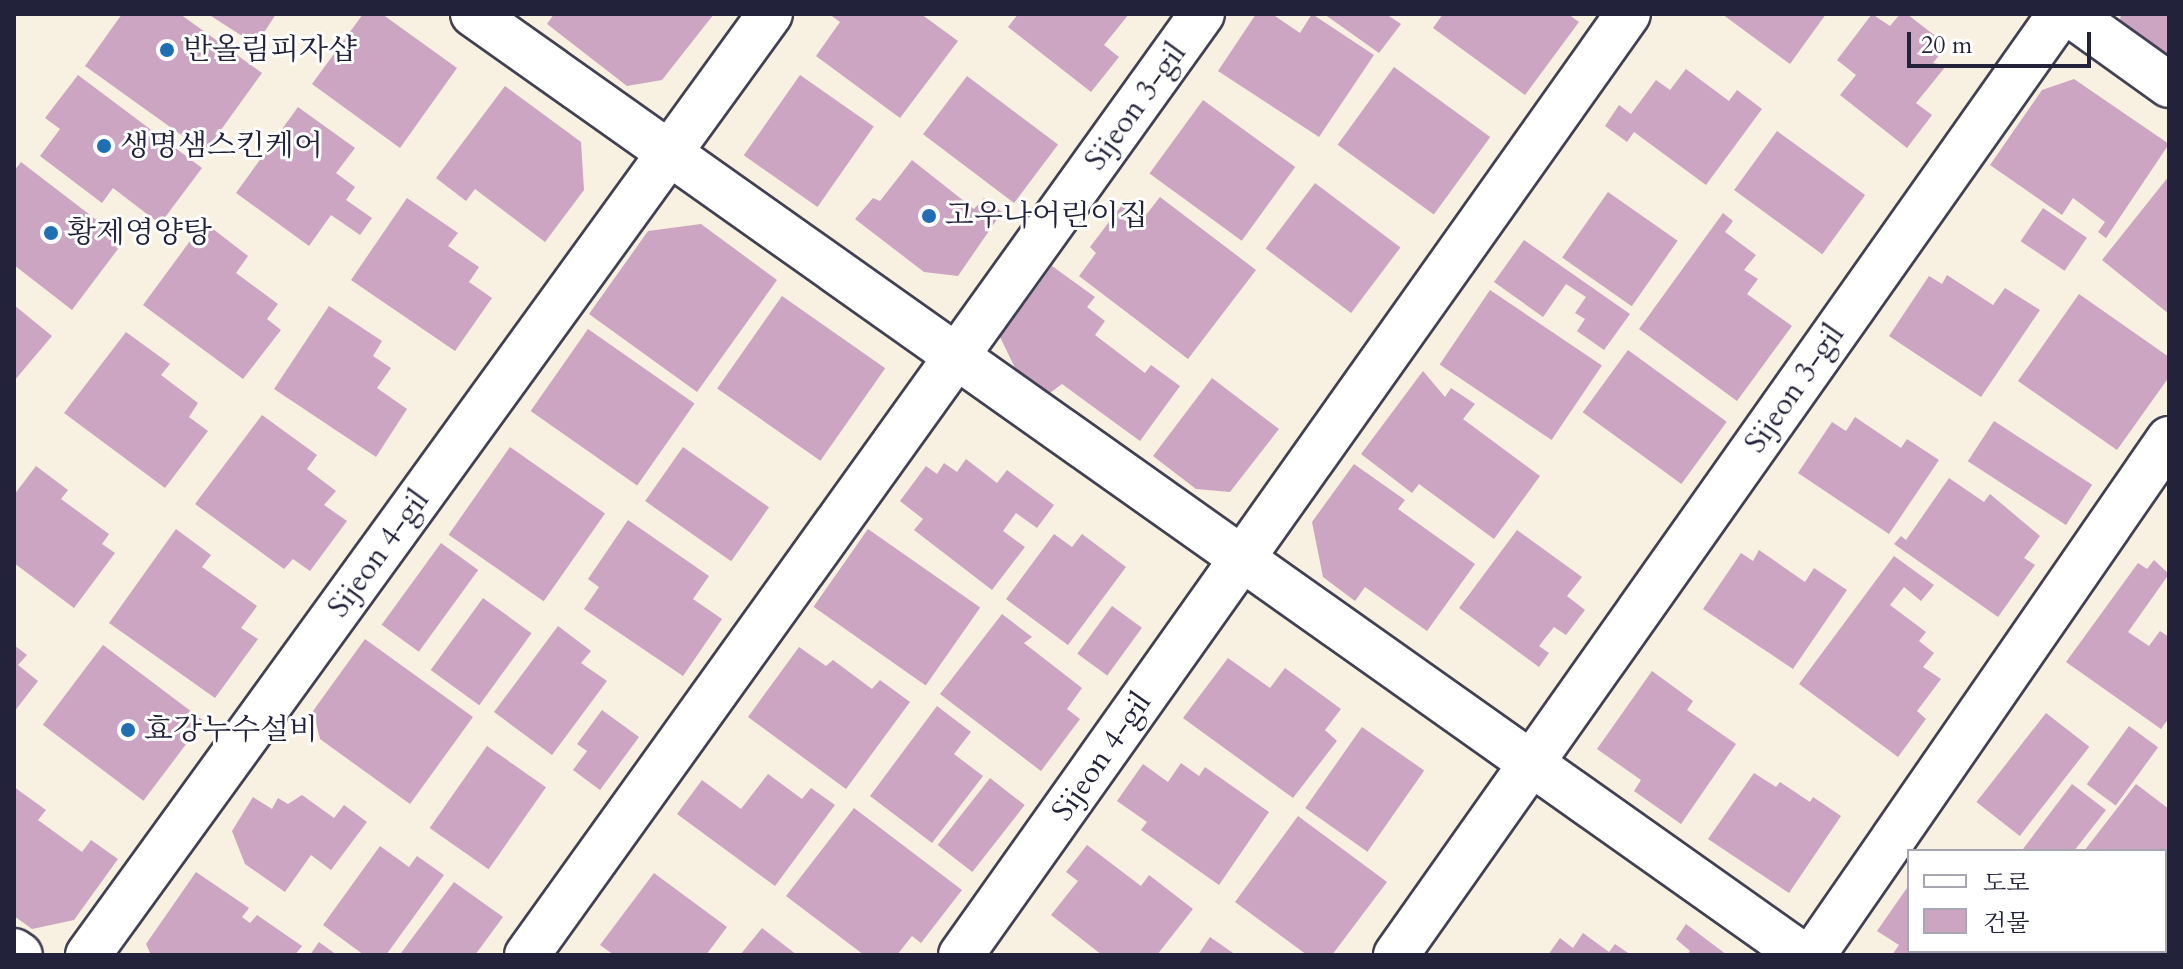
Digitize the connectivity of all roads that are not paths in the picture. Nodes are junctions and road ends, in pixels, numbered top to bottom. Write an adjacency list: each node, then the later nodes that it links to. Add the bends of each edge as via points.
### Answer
1 (473, 14): 8 (street)
2 (770, 14): 8 (street)
3 (1202, 14): 9 (street, Sijeon 3-gil)
4 (1628, 14): 11 (street)
5 (2060, 14): 12 (street, Sijeon 3-gil)
6 (2070, 14): 7 (street)
7 (2169, 85)
8 (670, 153): 9 (street); 15 (street, Sijeon 4-gil)
9 (958, 356): 11 (street); 16 (street)
10 (2169, 439): 20 (street)
11 (1243, 559): 12 (street); 17 (street, Sijeon 4-gil)
12 (1531, 763): 18 (street); 19 (street)
13 (14, 951): 14 (street)
14 (20, 955)
15 (88, 955)
16 (527, 955)
17 (961, 955)
18 (1396, 955)
19 (1802, 955)
20 (1813, 955)

